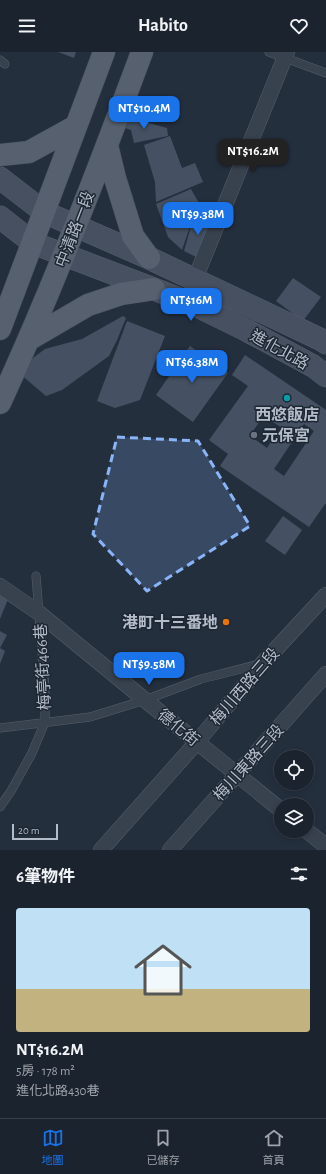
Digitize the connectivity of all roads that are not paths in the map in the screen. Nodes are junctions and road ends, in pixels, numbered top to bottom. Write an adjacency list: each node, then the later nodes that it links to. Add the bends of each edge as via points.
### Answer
1 (104, 52): 6 (main road, 中清路一段)
2 (142, 52): 7 (main road, 中清路一段)
3 (270, 52): 4 (lane)
4 (286, 55): 5 (lane); 16 (street)
5 (326, 74)
6 (76, 126): 8 (main road, via 29,152); 10 (main road, 中清路一段)
7 (107, 145): 12 (main road, 中清路一段); 15 (main road, via 133,236)
8 (0, 155)
9 (0, 178): 10 (main road, 進化北路)
10 (44, 212): 12 (main road, 進化北路); 13 (main road, 中清路一段)
11 (0, 217): 13 (main road, 進化北路)
12 (75, 225): 14 (main road, 中清路一段); 15 (main road, 進化北路)
13 (33, 243): 14 (main road, 進化北路); 18 (main road, 中清路一段)
14 (64, 255): 17 (main road, 進化北路); 20 (main road, 中清路一段)
15 (149, 258): 16 (main road, 進化北路)
16 (195, 279): 19 (main road, 進化北路)
17 (154, 288): 20 (main road, via 120,294 88,305); 21 (main road, 進化北路, via 246,330)
18 (0, 329)
19 (325, 339)
20 (28, 340): 22 (main road, 中清路一段)
21 (326, 376)
22 (0, 403)
23 (36, 576): 26 (lane, 梅亭街466巷)
24 (0, 586): 26 (street, 德化街)
25 (326, 595): 27 (street, 梅川西路三段)
26 (39, 613): 29 (street, 德化街); 30 (lane, 梅亭街466巷)
27 (262, 664): 29 (lane, via 201,680); 32 (street, 梅川西路三段)
28 (326, 674): 33 (street, 梅川東路三段)
29 (145, 700): 30 (lane, via 90,717); 32 (street, 德化街)
30 (45, 722): 31 (lane); 35 (lane, 梅亭街466巷, via 32,753)
31 (0, 728)
32 (197, 742): 33 (street, 德化街); 39 (street, 梅川西路三段)
33 (238, 775): 34 (street, 德化街); 38 (street, 梅川東路三段)
34 (274, 804)
35 (0, 807)
36 (314, 837): 37 (street)
37 (326, 846)
38 (175, 848)
39 (101, 850)

